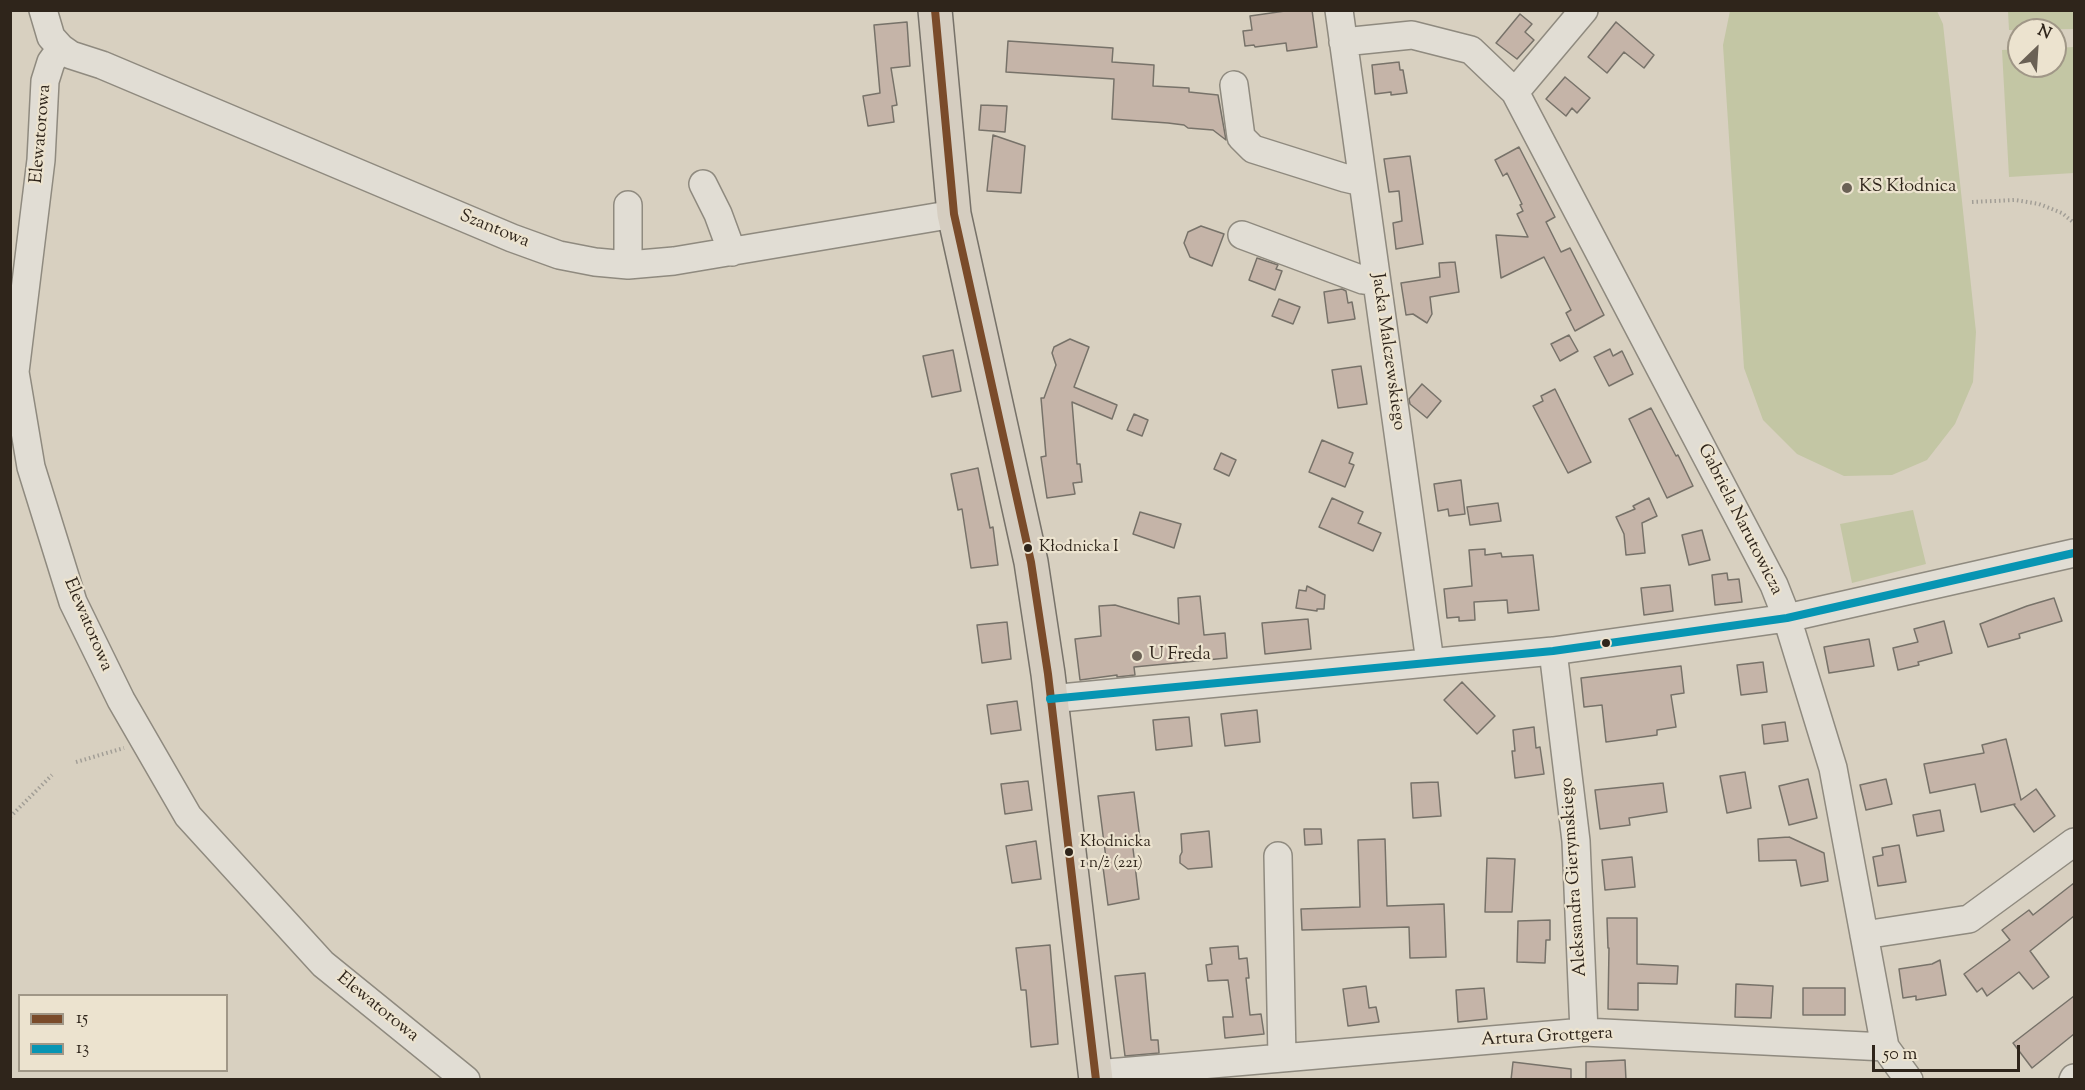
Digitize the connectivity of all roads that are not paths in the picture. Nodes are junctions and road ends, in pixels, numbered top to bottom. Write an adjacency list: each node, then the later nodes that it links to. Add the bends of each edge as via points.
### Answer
1 (42, 10): 6 (street, via 51,37)
2 (935, 10): 12 (main road)
3 (1338, 10): 5 (street, Jacka Malczewskiego)
4 (1584, 10): 8 (street)
5 (1343, 42): 8 (street, via 1412,35 1471,50); 9 (street, Jacka Malczewskiego)
6 (60, 48): 15 (street, Szantowa, via 512,238 559,255); 29 (street, Elewatorowa, via 45,81 41,160 15,372 32,467 73,602 121,700 189,816 323,964)
7 (1234, 85): 9 (street, via 1241,137 1253,149)
8 (1515, 92): 18 (street, Gabriela Narutowicza, via 1774,585)
9 (1362, 182): 16 (street, Jacka Malczewskiego)
10 (703, 184): 14 (street)
11 (628, 205): 15 (street)
12 (954, 214): 14 (street, Szantowa); 21 (main road, via 1031,562)
13 (1242, 235): 16 (street)
14 (732, 252): 15 (street, Szantowa)
15 (628, 265)
16 (1377, 282): 20 (street, Jacka Malczewskiego)
17 (2074, 553): 18 (street)
18 (1787, 618): 19 (street); 24 (street, Gabriela Narutowicza, via 1833,768)
19 (1553, 651): 20 (street); 25 (street, Aleksandra Gierymskiego, via 1576,841)
20 (1430, 662): 21 (street)
21 (1050, 699): 28 (main road)
22 (2074, 842): 24 (street, via 1969,919)
23 (1278, 856): 27 (street)
24 (1864, 935): 26 (street, Gabriela Narutowicza)
25 (1584, 1032): 26 (street, Artura Grottgera); 27 (street, Artura Grottgera)
26 (1885, 1047): 30 (street, Gabriela Narutowicza)
27 (1281, 1058): 28 (street, Artura Grottgera)
28 (1096, 1077)
29 (466, 1080)
30 (1909, 1080)

